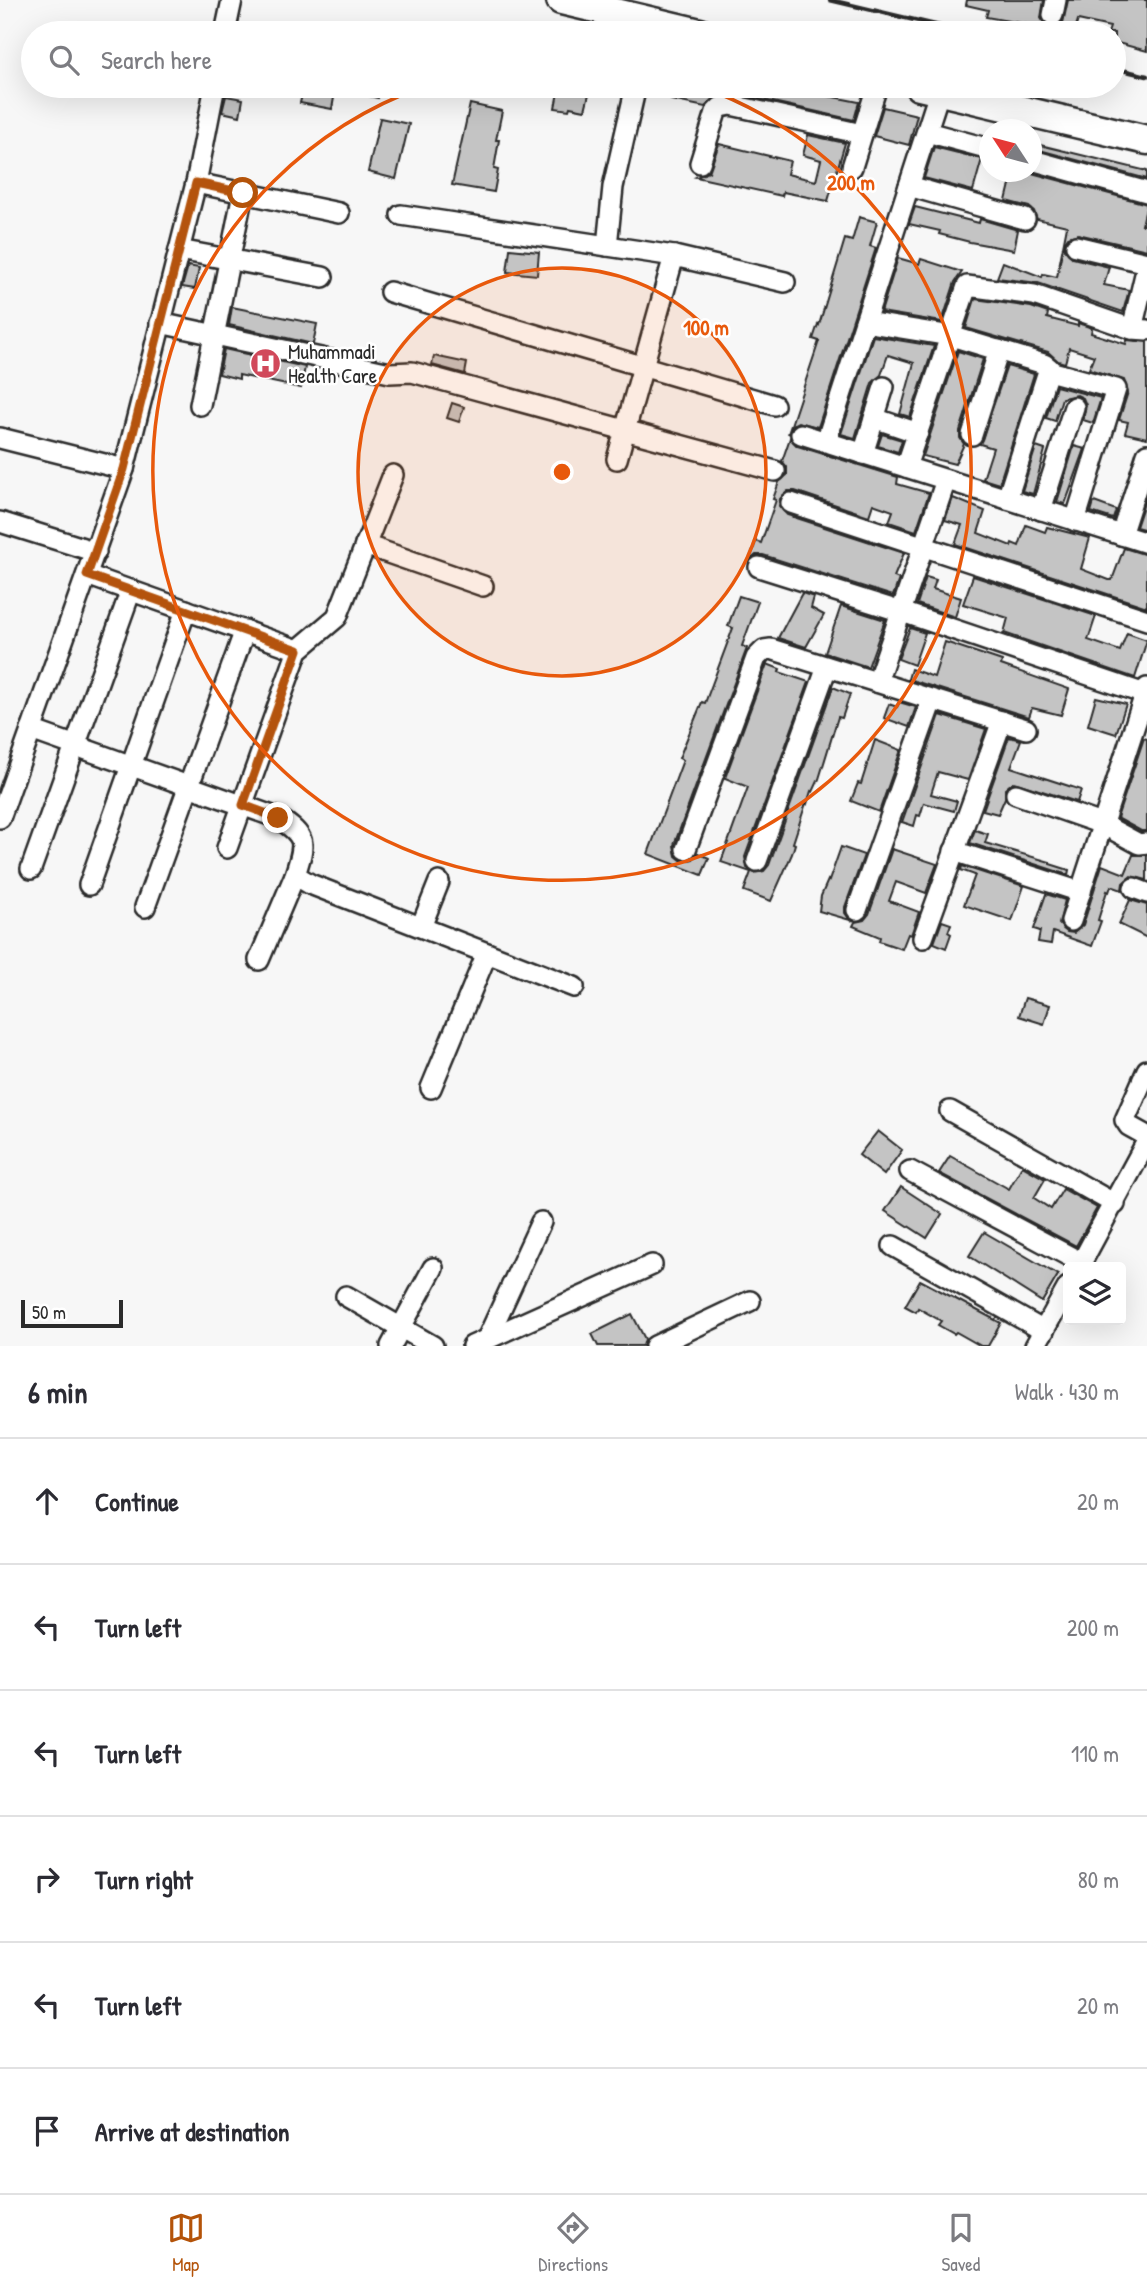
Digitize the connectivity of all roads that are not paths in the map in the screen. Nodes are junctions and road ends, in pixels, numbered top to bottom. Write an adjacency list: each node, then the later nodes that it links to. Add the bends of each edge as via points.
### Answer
1 (232, 0): 3 (street)
2 (561, 0): 4 (highway)
3 (228, 21)
4 (629, 21)
5 (213, 98): 17 (street)
6 (633, 98): 24 (street, via 613,187)
7 (873, 98): 11 (street)
8 (929, 98): 10 (street)
9 (972, 98): 12 (highway)
10 (927, 132): 13 (street); 18 (street)
11 (862, 134): 14 (street, via 731,105 716,112); 16 (street)
12 (1147, 140)
13 (979, 146)
14 (700, 163)
15 (1042, 163): 19 (street)
16 (852, 167)
17 (196, 183): 20 (street); 26 (street)
18 (909, 186): 23 (street); 33 (street)
19 (1147, 192)
20 (243, 193): 21 (street); 28 (street)
21 (338, 213)
22 (401, 215): 24 (street)
23 (1025, 219)
24 (607, 246): 27 (street)
25 (1076, 246): 29 (street)
26 (179, 250): 28 (street); 34 (street)
27 (674, 256): 31 (street); 39 (street)
28 (229, 259): 30 (street); 36 (street)
29 (1147, 265): 35 (street)
30 (323, 277)
31 (785, 282)
32 (390, 292): 39 (street)
33 (865, 322): 37 (street); 51 (street)
34 (160, 323): 36 (street); 56 (street)
35 (1140, 330): 37 (street, via 1034,295 967,286)
36 (214, 334): 42 (street); 46 (street, via 390,373 412,372)
37 (951, 336): 38 (street); 47 (street)
38 (999, 350): 40 (street, via 1044,364); 49 (street)
39 (643, 366): 43 (street); 46 (street)
40 (1049, 371): 60 (street); 63 (street, via 1116,389)
41 (884, 387): 45 (street)
42 (200, 405)
43 (774, 405)
44 (1074, 407): 62 (street)
45 (874, 418): 47 (street); 52 (street)
46 (625, 430): 54 (street); 57 (street)
47 (918, 433): 55 (street)
48 (801, 434): 51 (street)
49 (972, 435)
50 (0, 438): 56 (street)
51 (826, 442): 52 (street)
52 (863, 454): 55 (street)
53 (1147, 454): 65 (street)
54 (617, 458)
55 (906, 467): 59 (street)
56 (124, 469): 69 (street)
57 (775, 471)
58 (393, 475): 67 (street)
59 (946, 480): 60 (street); 68 (street)
60 (1007, 499): 62 (street)
61 (791, 503): 68 (street)
62 (1041, 510): 63 (street)
63 (1075, 520): 65 (street)
64 (0, 522): 69 (street)
65 (1121, 535): 66 (street)
66 (1147, 543)
67 (365, 545): 72 (street); 78 (street, via 337,617)
68 (924, 546): 75 (street); 76 (street)
69 (96, 552): 71 (street)
70 (759, 567): 75 (street)
71 (87, 575): 73 (street); 85 (street)
72 (482, 586)
73 (131, 590): 74 (street); 86 (street)
74 (186, 610): 77 (street); 87 (street)
75 (902, 611): 80 (street); 81 (street)
76 (1147, 620)
77 (245, 630): 78 (street); 88 (street)
78 (298, 650): 90 (street)
79 (827, 667): 80 (street); 95 (street, via 771,649 760,653); 97 (street)
80 (877, 682): 82 (street)
81 (1146, 691): 92 (street)
82 (932, 700): 83 (street); 104 (street)
83 (1002, 721): 84 (street); 96 (street)
84 (1026, 729)
85 (30, 730): 86 (street); 91 (street)
86 (74, 745): 87 (street); 98 (street)
87 (130, 765): 88 (street); 101 (street)
88 (188, 786): 90 (street); 103 (street)
89 (1016, 794): 92 (street)
90 (243, 805): 94 (street); 99 (street, via 278,818 301,836 304,848)
91 (0, 818)
92 (1102, 824): 93 (street); 102 (street)
93 (1147, 844)
94 (227, 848)
95 (686, 849)
96 (954, 851): 102 (street); 107 (street)
97 (757, 861)
98 (31, 869)
99 (295, 875): 106 (street); 109 (street)
100 (439, 882): 106 (street)
101 (89, 885)
102 (1081, 892): 105 (street)
103 (145, 906)
104 (857, 910)
105 (1071, 921)
106 (421, 928): 108 (street)
107 (923, 938)
108 (487, 953): 110 (street); 112 (street)
109 (259, 960)
110 (574, 987)
111 (1147, 1070): 114 (street, via 1125,1120)
112 (432, 1088)
113 (950, 1111): 116 (street)
114 (1147, 1139): 116 (street)
115 (910, 1171): 119 (street)
116 (1115, 1204): 120 (street)
117 (541, 1222): 128 (street)
118 (893, 1246): 127 (street)
119 (1076, 1262)
120 (1083, 1262)
121 (652, 1265): 128 (street)
122 (433, 1268): 126 (street)
123 (346, 1296): 126 (street)
124 (1063, 1296): 127 (street)
125 (750, 1300): 131 (street)
126 (401, 1327): 129 (street); 130 (street)
127 (1039, 1338)
128 (479, 1343)
129 (391, 1346)
130 (433, 1346)
131 (654, 1346)

